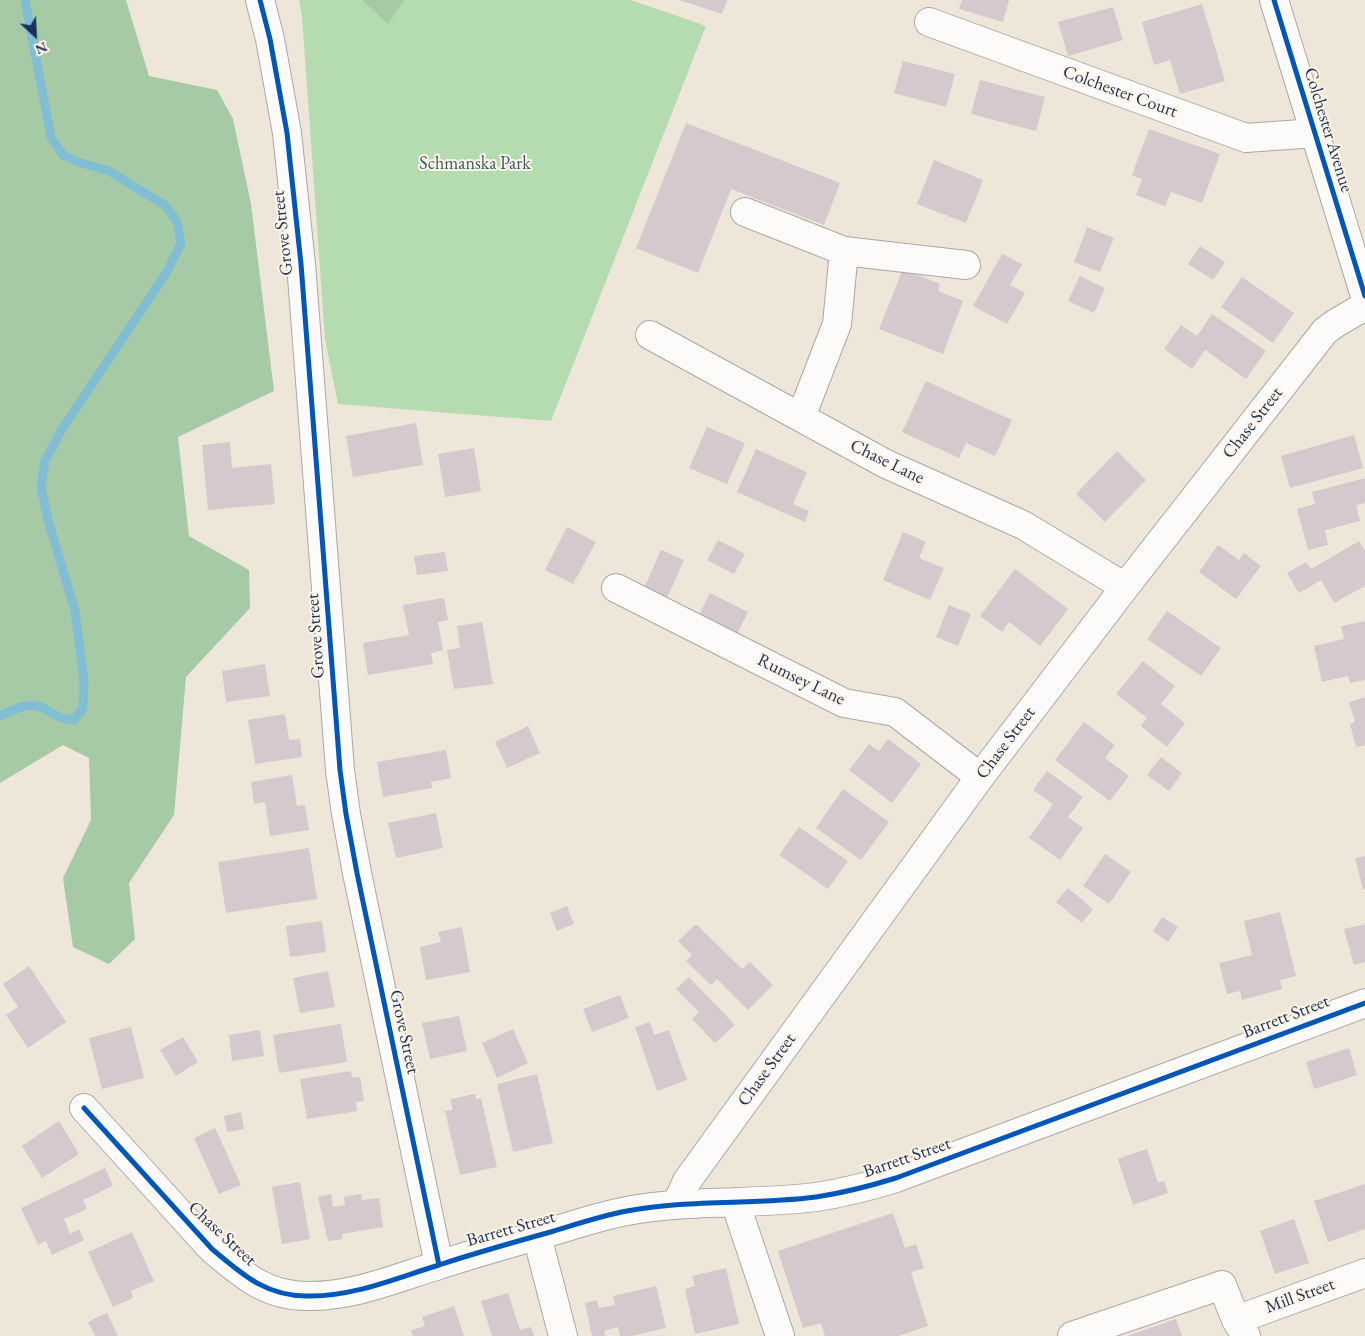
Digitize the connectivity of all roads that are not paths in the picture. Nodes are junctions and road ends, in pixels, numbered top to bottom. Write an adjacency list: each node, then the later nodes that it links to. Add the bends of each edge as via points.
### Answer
1 (260, 0): 20 (street, Grove Street, via 287,133 301,264 346,814)
2 (1274, 0): 4 (street, Colchester Avenue)
3 (929, 22): 4 (street, Colchester Court, via 1246,138)
4 (1315, 133): 8 (street, Colchester Avenue)
5 (745, 212): 6 (street)
6 (844, 251): 7 (street); 11 (street, via 837,324)
7 (966, 265)
8 (1365, 296)
9 (1365, 306): 12 (street, Chase Street, via 1325,331)
10 (650, 335): 11 (street, Chase Lane)
11 (801, 417): 12 (street, Chase Lane, via 886,464 1023,525)
12 (1125, 586): 14 (street, Chase Street)
13 (616, 588): 14 (street, Rumsey Lane, via 844,704 895,712)
14 (980, 777): 18 (street, Chase Street, via 687,1181)
15 (1365, 1002): 17 (street, Barrett Street, via 896,1178 814,1197)
16 (84, 1108): 20 (street, Chase Street, via 212,1249 260,1286 288,1295 323,1296 374,1285)
17 (735, 1202): 18 (street, Barrett Street); 24 (street)
18 (676, 1206): 19 (street, Barrett Street, via 629,1210)
19 (537, 1236): 20 (street, Barrett Street); 23 (street)
20 (439, 1265)
21 (1365, 1273): 22 (street, Mill Street)
22 (1241, 1328): 25 (street, via 1222,1285)
23 (563, 1336)
24 (780, 1336)
25 (1072, 1336)

